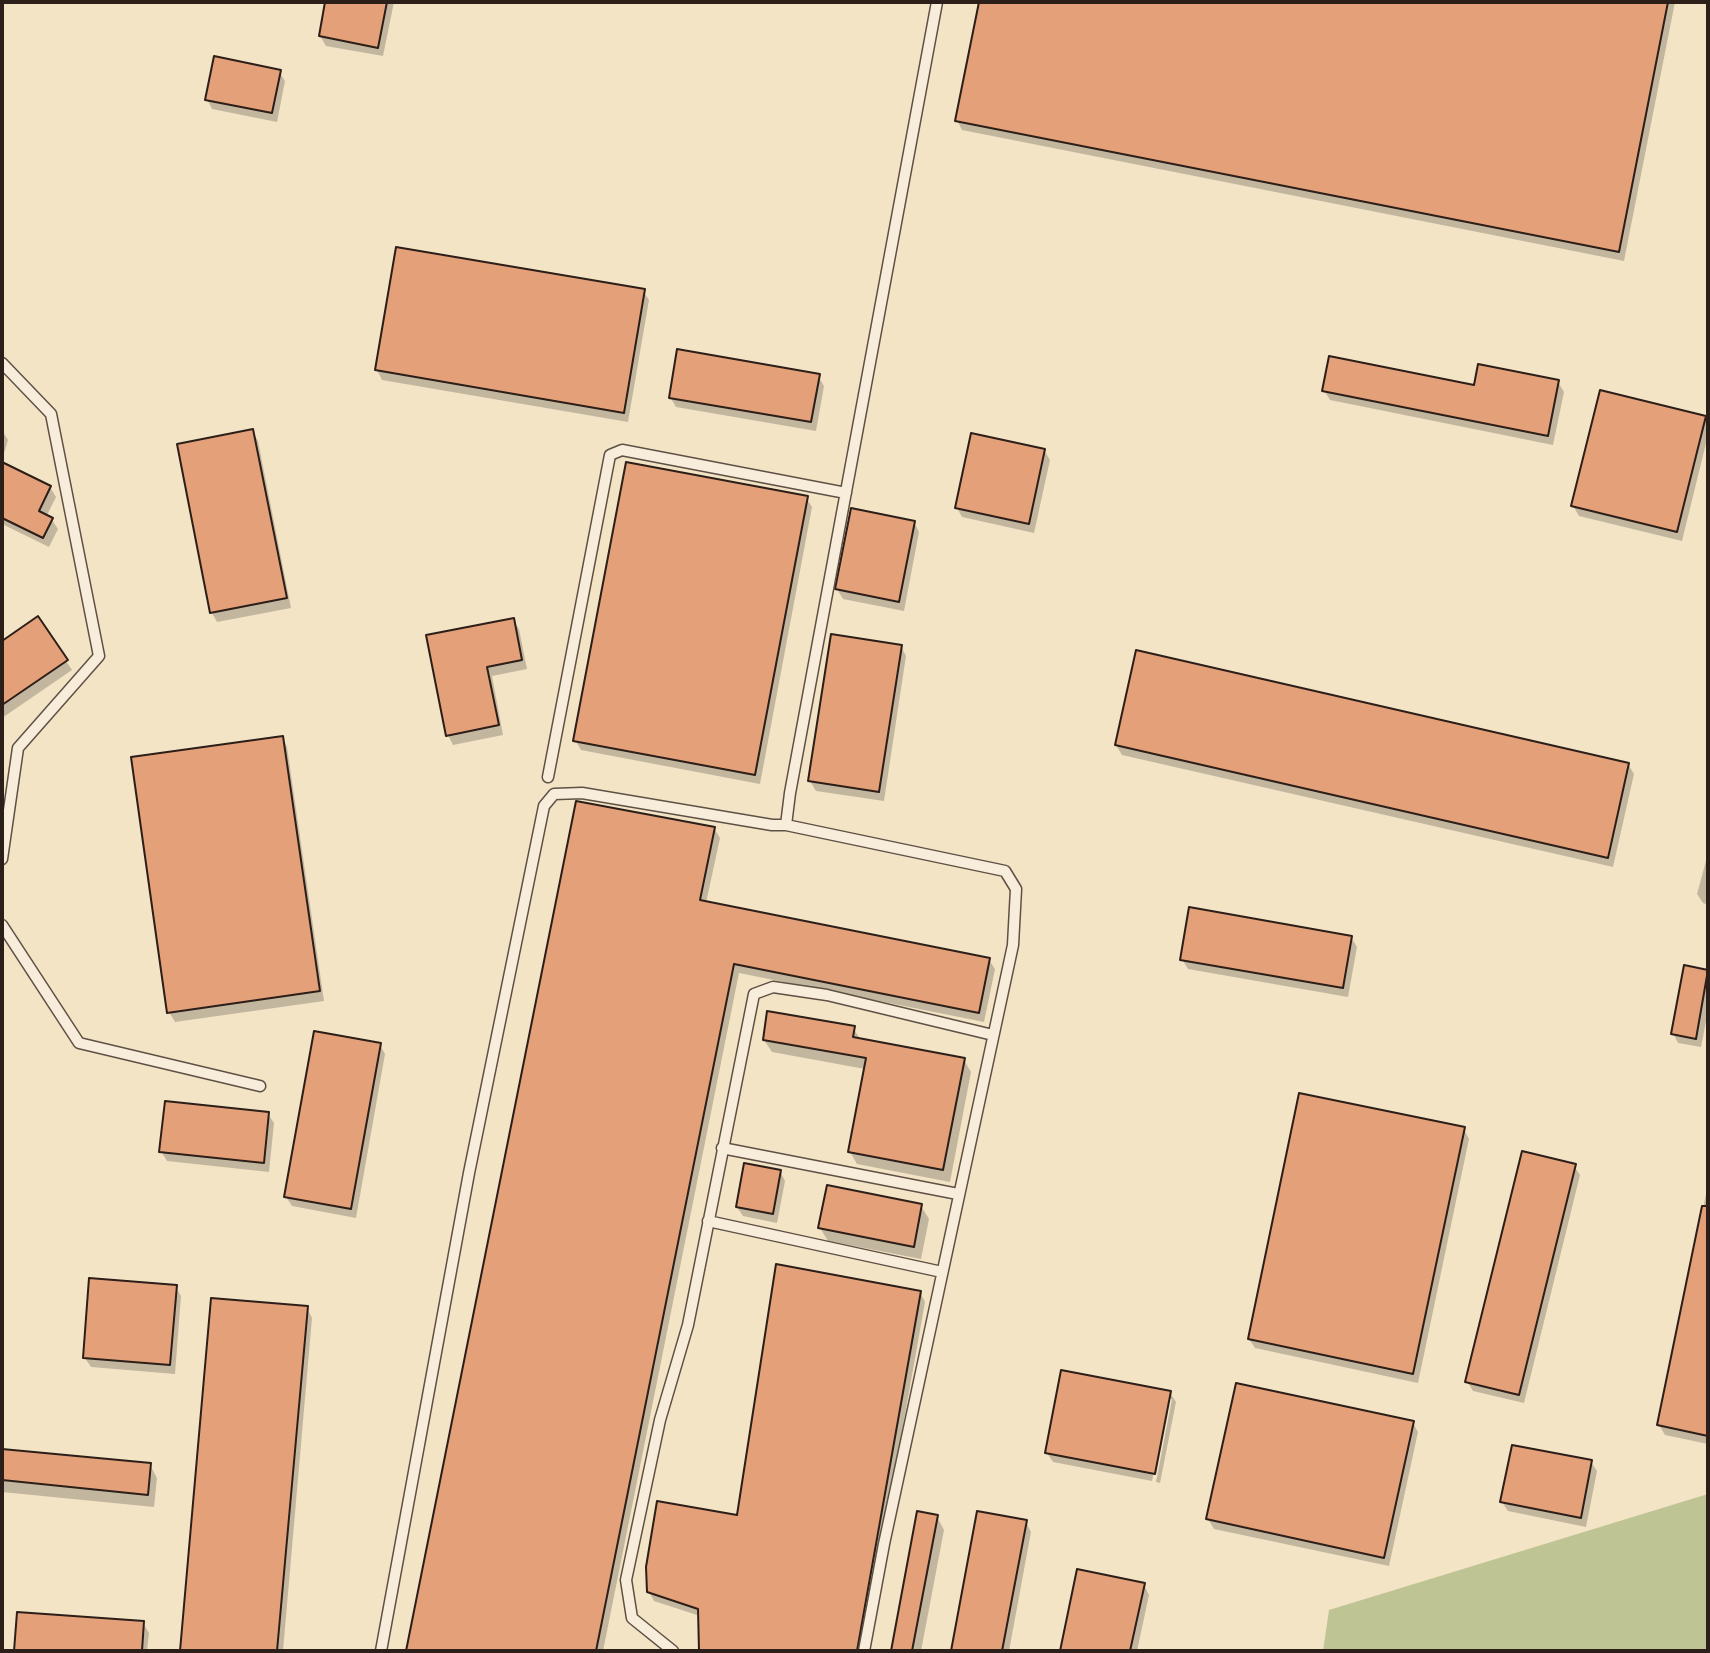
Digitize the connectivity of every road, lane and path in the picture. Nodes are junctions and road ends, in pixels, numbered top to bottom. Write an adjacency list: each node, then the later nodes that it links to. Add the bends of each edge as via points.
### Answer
1 (937, 2): 3 (lane)
2 (2, 363): 6 (lane, via 51,414 99,656 18,748)
3 (846, 493): 4 (lane, via 622,450 610,455); 5 (lane)
4 (548, 777)
5 (786, 825): 8 (lane, via 1005,871 1016,889 1013,945); 14 (lane, via 582,793 554,794 544,806 469,1173)
6 (2, 859)
7 (2, 925): 9 (lane, via 79,1043)
8 (993, 1035): 10 (lane, via 827,995 773,987 754,994); 11 (lane)
9 (260, 1087)
10 (722, 1148): 11 (lane); 12 (lane)
11 (958, 1194): 13 (lane)
12 (708, 1221): 13 (lane); 15 (lane, via 688,1325 660,1420 626,1580 632,1618)
13 (942, 1272): 16 (lane)
14 (382, 1651)
15 (673, 1651)
16 (864, 1651)

